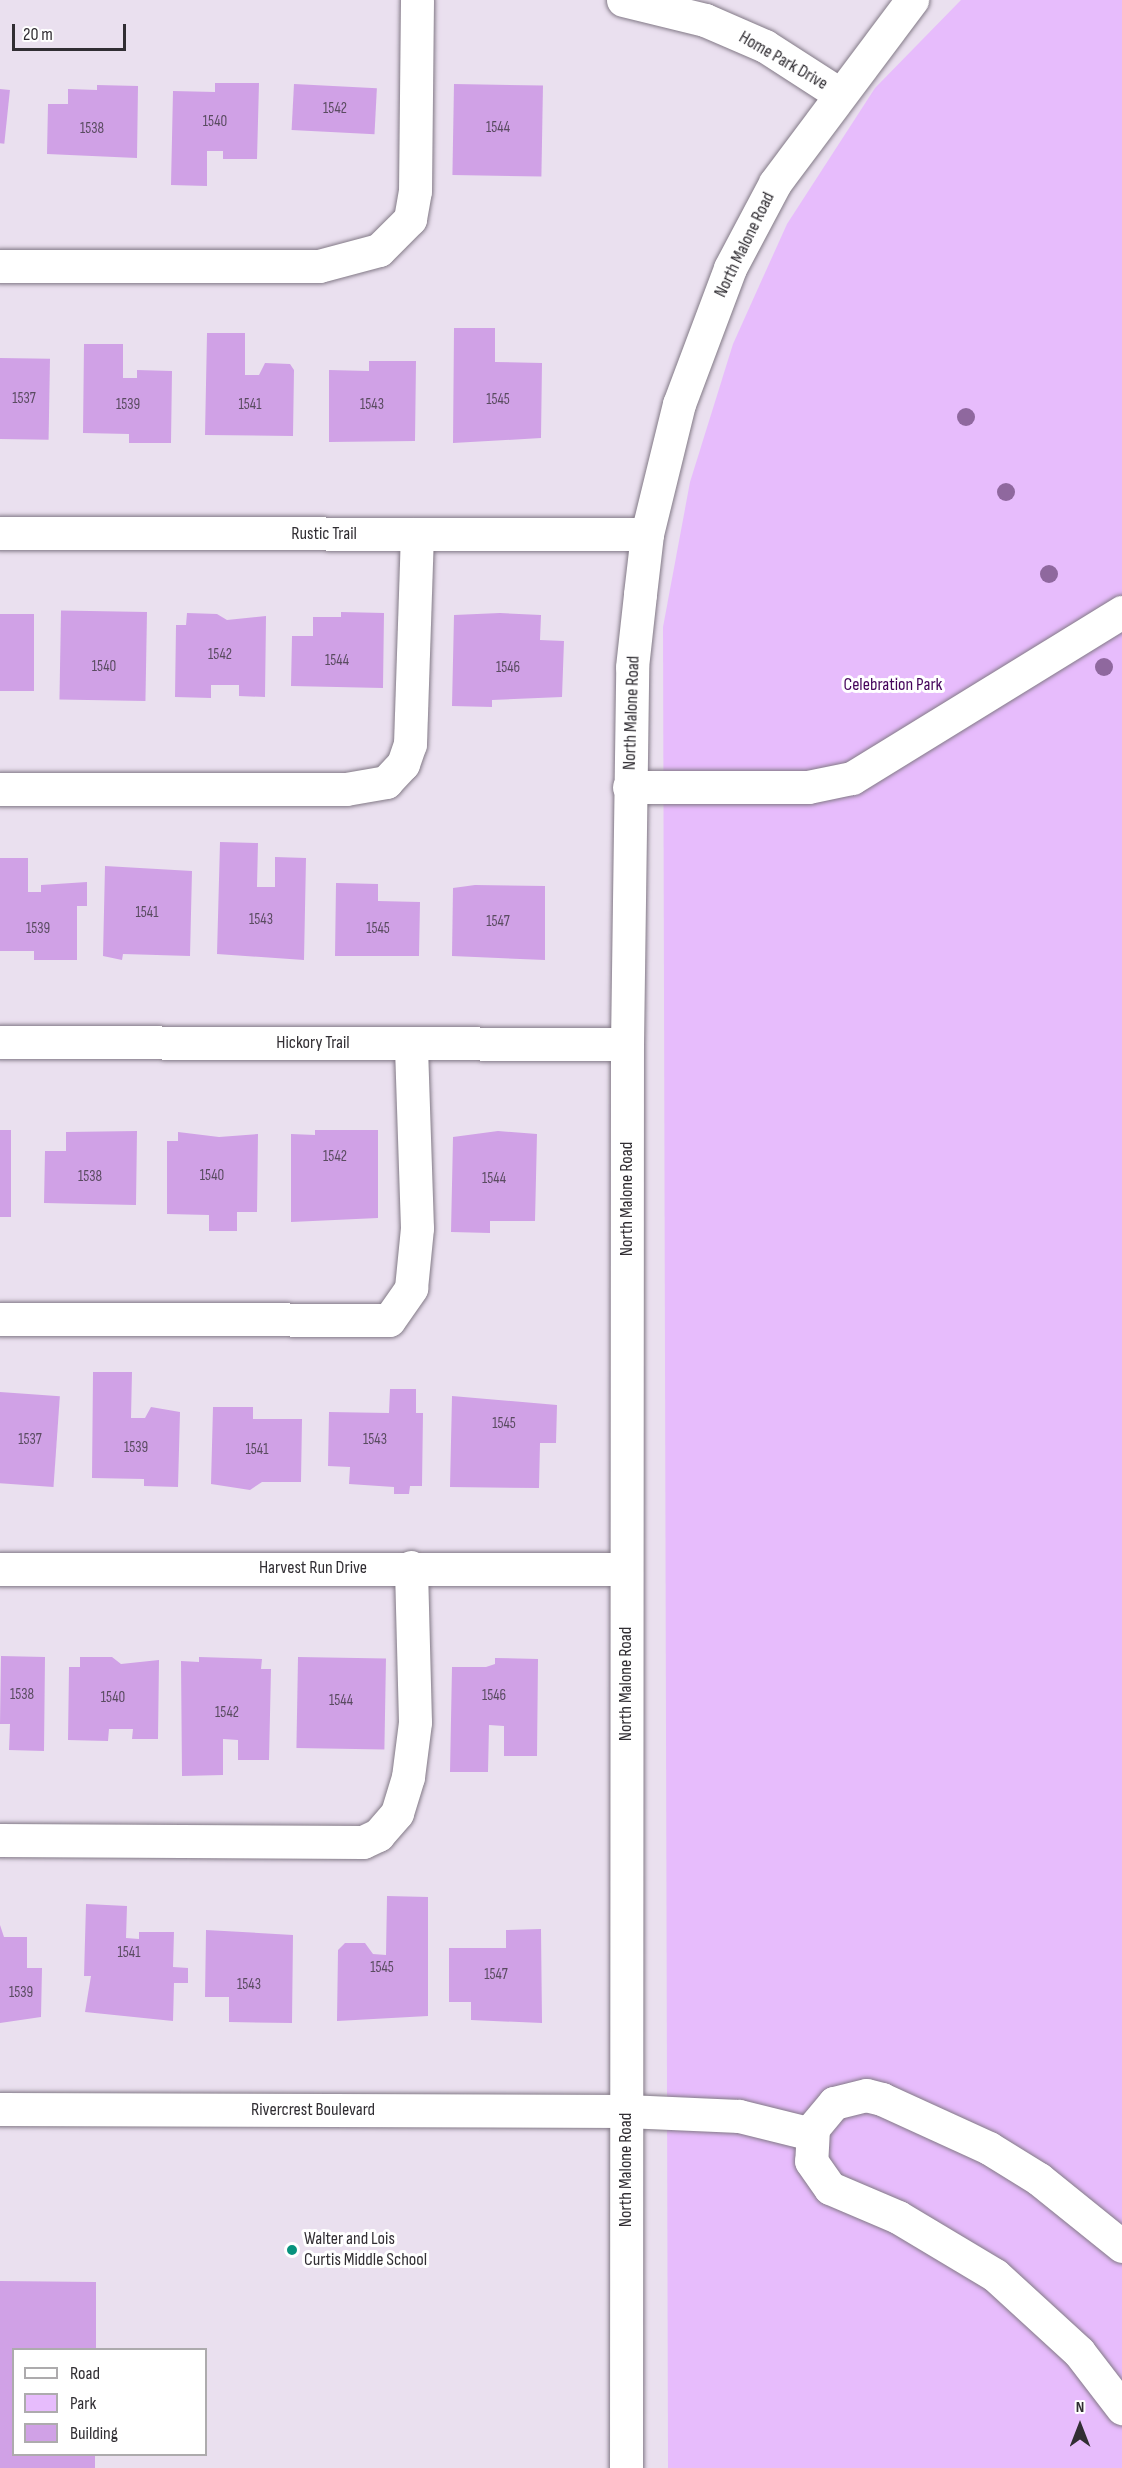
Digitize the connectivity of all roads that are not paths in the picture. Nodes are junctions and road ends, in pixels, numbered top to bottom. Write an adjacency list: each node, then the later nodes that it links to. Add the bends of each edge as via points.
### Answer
1 (417, 0): 5 (street, via 415,191 410,219 379,250 319,266)
2 (623, 0): 4 (street, Home Park Drive, via 705,20 765,46)
3 (912, 0): 4 (street, North Malone Road)
4 (838, 93): 8 (street, North Malone Road, via 775,183 730,268 679,404)
5 (0, 266)
6 (0, 533): 7 (street, Rustic Trail)
7 (417, 534): 8 (street, Rustic Trail); 11 (street, via 410,744 404,764 386,782 346,789)
8 (647, 534): 10 (street, North Malone Road, via 632,667)
9 (1122, 612): 10 (street, via 852,778 808,788)
10 (629, 787): 14 (street, North Malone Road)
11 (0, 789)
12 (0, 1042): 13 (street, Hickory Trail)
13 (411, 1043): 14 (street, Hickory Trail); 15 (street, via 417,1228 411,1288 389,1320)
14 (627, 1044): 18 (street, North Malone Road)
15 (0, 1319)
16 (411, 1567): 17 (street, Harvest Run Drive); 18 (street, Harvest Run Drive); 19 (street, via 412,1744 396,1813 378,1835 363,1842)
17 (0, 1569)
18 (626, 1569): 21 (street, North Malone Road)
19 (0, 1840)
20 (0, 2109): 21 (street, Rivercrest Boulevard)
21 (626, 2111): 22 (street, Rivercrest Boulevard, via 739,2116); 25 (street, North Malone Road)
22 (812, 2134): 23 (street, via 834,2103 866,2095 882,2099 989,2148 1077,2207); 24 (street, via 811,2161 830,2188 898,2217 995,2275 1079,2352)
23 (1122, 2246)
24 (1122, 2408)
25 (626, 2468)

